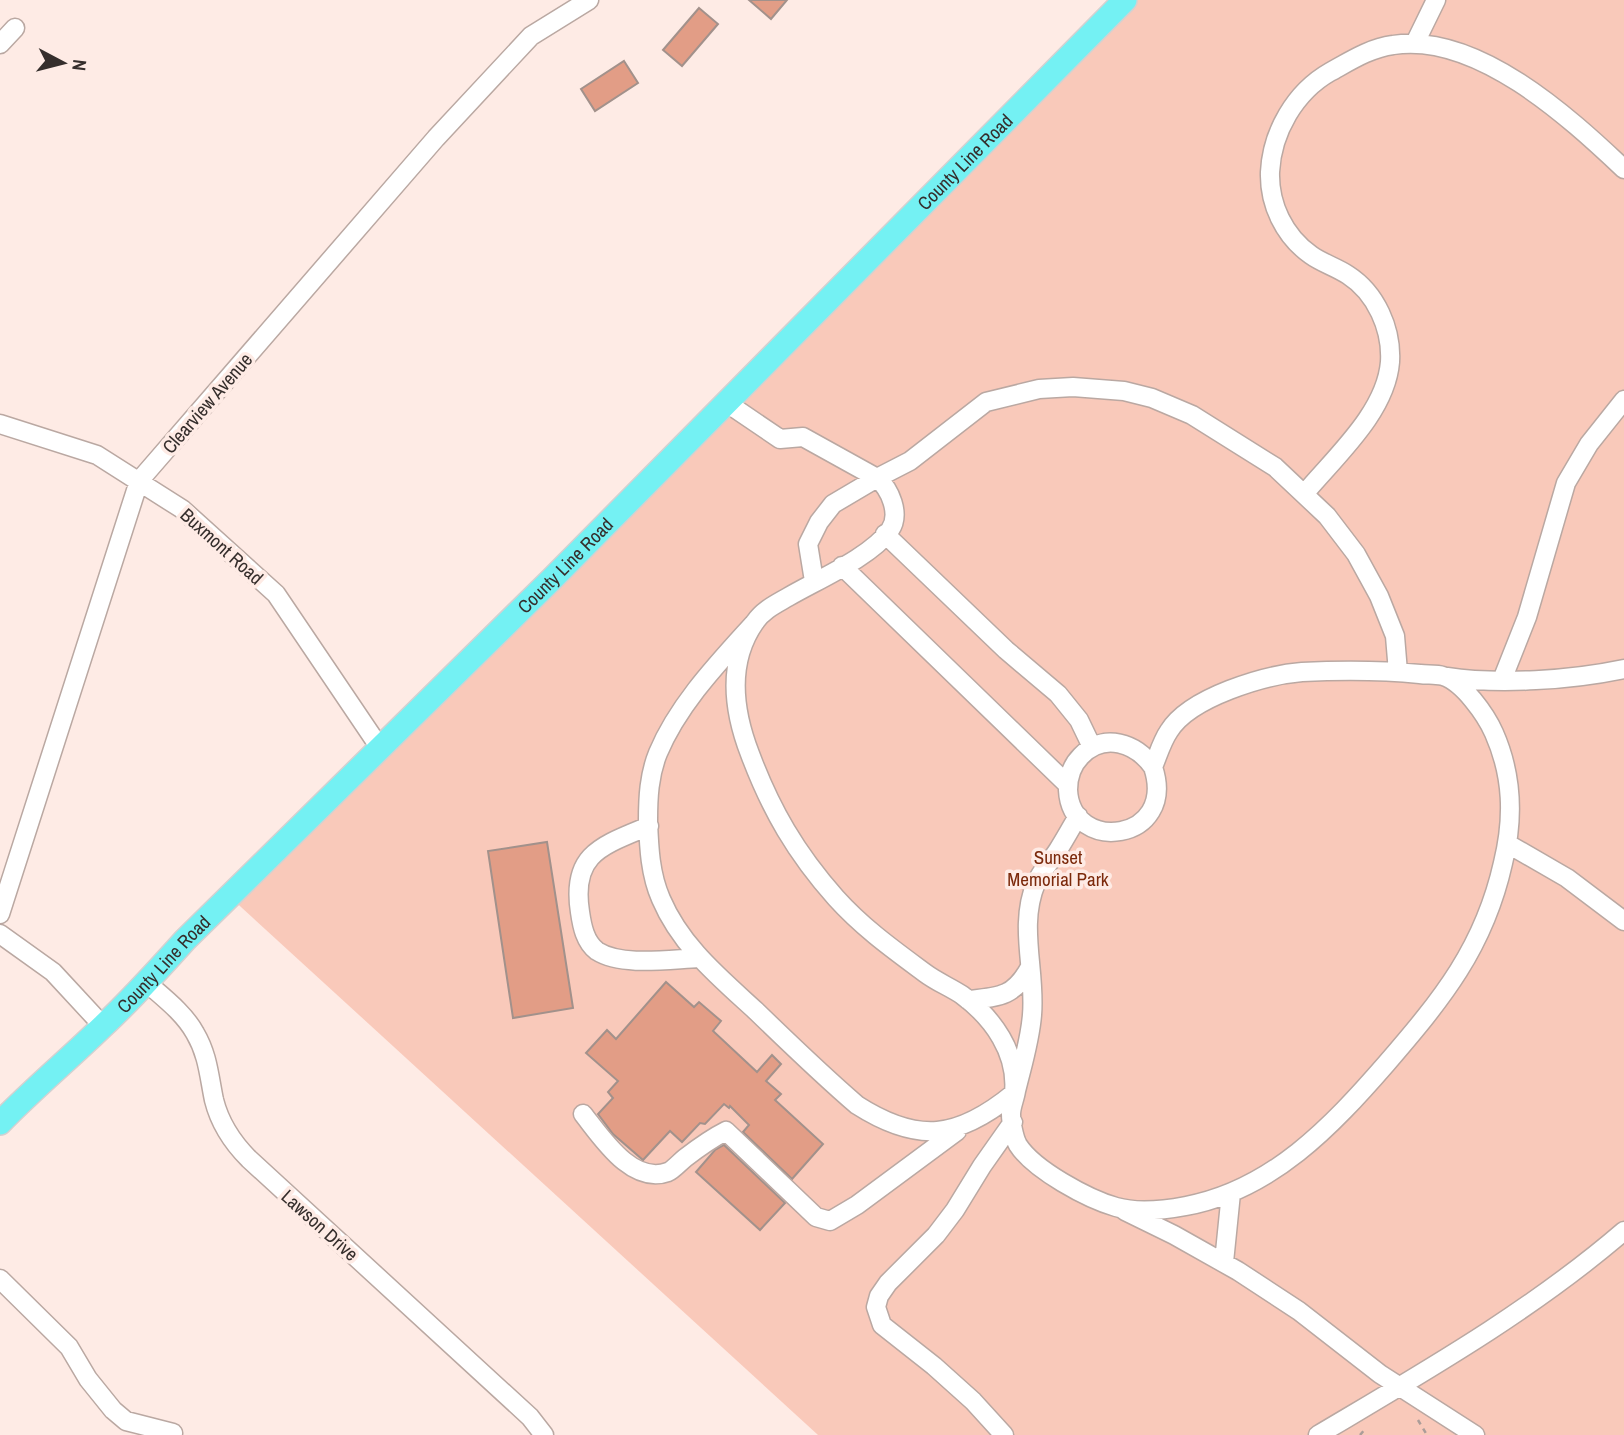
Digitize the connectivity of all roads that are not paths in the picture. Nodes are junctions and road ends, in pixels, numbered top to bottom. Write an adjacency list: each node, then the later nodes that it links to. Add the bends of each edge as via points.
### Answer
1 (589, 0): 12 (street, Clearview Avenue, via 531,36 436,138)
2 (1125, 0): 9 (main road, County Line Road)
3 (1436, 0): 5 (street)
4 (15, 28): 6 (street)
5 (1415, 43): 7 (street, via 1475,59 1527,88); 13 (street, via 1371,51 1307,88 1284,120 1273,151 1272,194 1281,221 1309,254 1364,288 1380,313 1389,341 1381,398)
6 (0, 44)
7 (1624, 169)
8 (1624, 400): 21 (street, via 1566,483 1527,617)
9 (727, 403): 11 (street, via 780,439 803,437); 23 (main road, County Line Road)
10 (0, 424): 12 (street, Buxmont Road, via 97,456)
11 (877, 478): 13 (street, via 910,461 986,402 1039,389 1090,387 1133,393 1179,409 1275,467); 14 (street, via 890,493 893,506 893,519); 16 (street, via 833,504 819,522 808,544)
12 (139, 481): 23 (street, Buxmont Road, via 182,509 276,594); 29 (street, Clearview Avenue)
13 (1305, 493): 19 (street, via 1342,534 1368,574 1395,636)
14 (885, 534): 15 (street); 22 (street, via 1058,694 1079,720)
15 (842, 566): 16 (street); 25 (street)
16 (814, 581): 17 (street)
17 (755, 621): 27 (street, via 671,727 651,775); 35 (street, via 737,656 737,710 773,810 837,898 877,938)
18 (1624, 669): 21 (street)
19 (1398, 672): 20 (street); 24 (street, via 1300,673 1244,684 1178,720)
20 (1447, 677): 21 (street); 28 (street, via 1486,714 1500,746 1511,793)
21 (1502, 680)
22 (1092, 747): 24 (street, via 1120,743 1133,747); 25 (street, via 1075,763)
23 (380, 748): 34 (main road, County Line Road)
24 (1153, 767): 26 (street, via 1158,795 1144,821 1132,829 1103,832)
25 (1068, 785): 26 (street)
26 (1078, 816): 33 (street, via 1035,884 1027,930)
27 (649, 826): 32 (street, via 652,871 660,898); 32 (street, via 612,842 581,869 577,891 583,933 596,950 617,958)
28 (1508, 844): 30 (street, via 1567,878); 42 (street, via 1488,918 1471,952 1427,1016 1351,1105 1306,1147)
29 (0, 914)
30 (1624, 921)
31 (0, 934): 36 (street, via 53,972)
32 (699, 958): 41 (street, via 826,1079 874,1116 905,1130 924,1132)
33 (1030, 967): 35 (street, via 1021,984 998,997); 39 (street, via 1030,1033)
34 (147, 983): 36 (main road, County Line Road); 49 (street, Lawson Drive, via 195,1032 206,1055 221,1122 233,1142 530,1417)
35 (968, 1000): 37 (street, via 1005,1044 1012,1060)
36 (103, 1026): 40 (main road, County Line Road)
37 (1014, 1093): 39 (street); 41 (street, via 987,1115)
38 (583, 1114): 41 (street, via 609,1146 643,1173 668,1172 709,1139 726,1132 817,1217 830,1222)
39 (1012, 1118): 43 (street, via 1016,1143 1048,1173); 50 (street, via 955,1210 936,1236 888,1283 876,1307 882,1325 973,1401)
40 (0, 1123)
41 (966, 1124)
42 (1231, 1193): 43 (street, via 1167,1210); 45 (street)
43 (1118, 1208): 45 (street)
44 (1624, 1231): 47 (street, via 1534,1301)
45 (1224, 1262): 47 (street)
46 (0, 1279): 48 (street, via 69,1348 113,1410 126,1421)
47 (1400, 1387): 51 (street); 52 (street)
48 (173, 1433)
49 (544, 1435)
50 (1004, 1435)
51 (1318, 1435)
52 (1475, 1435)

